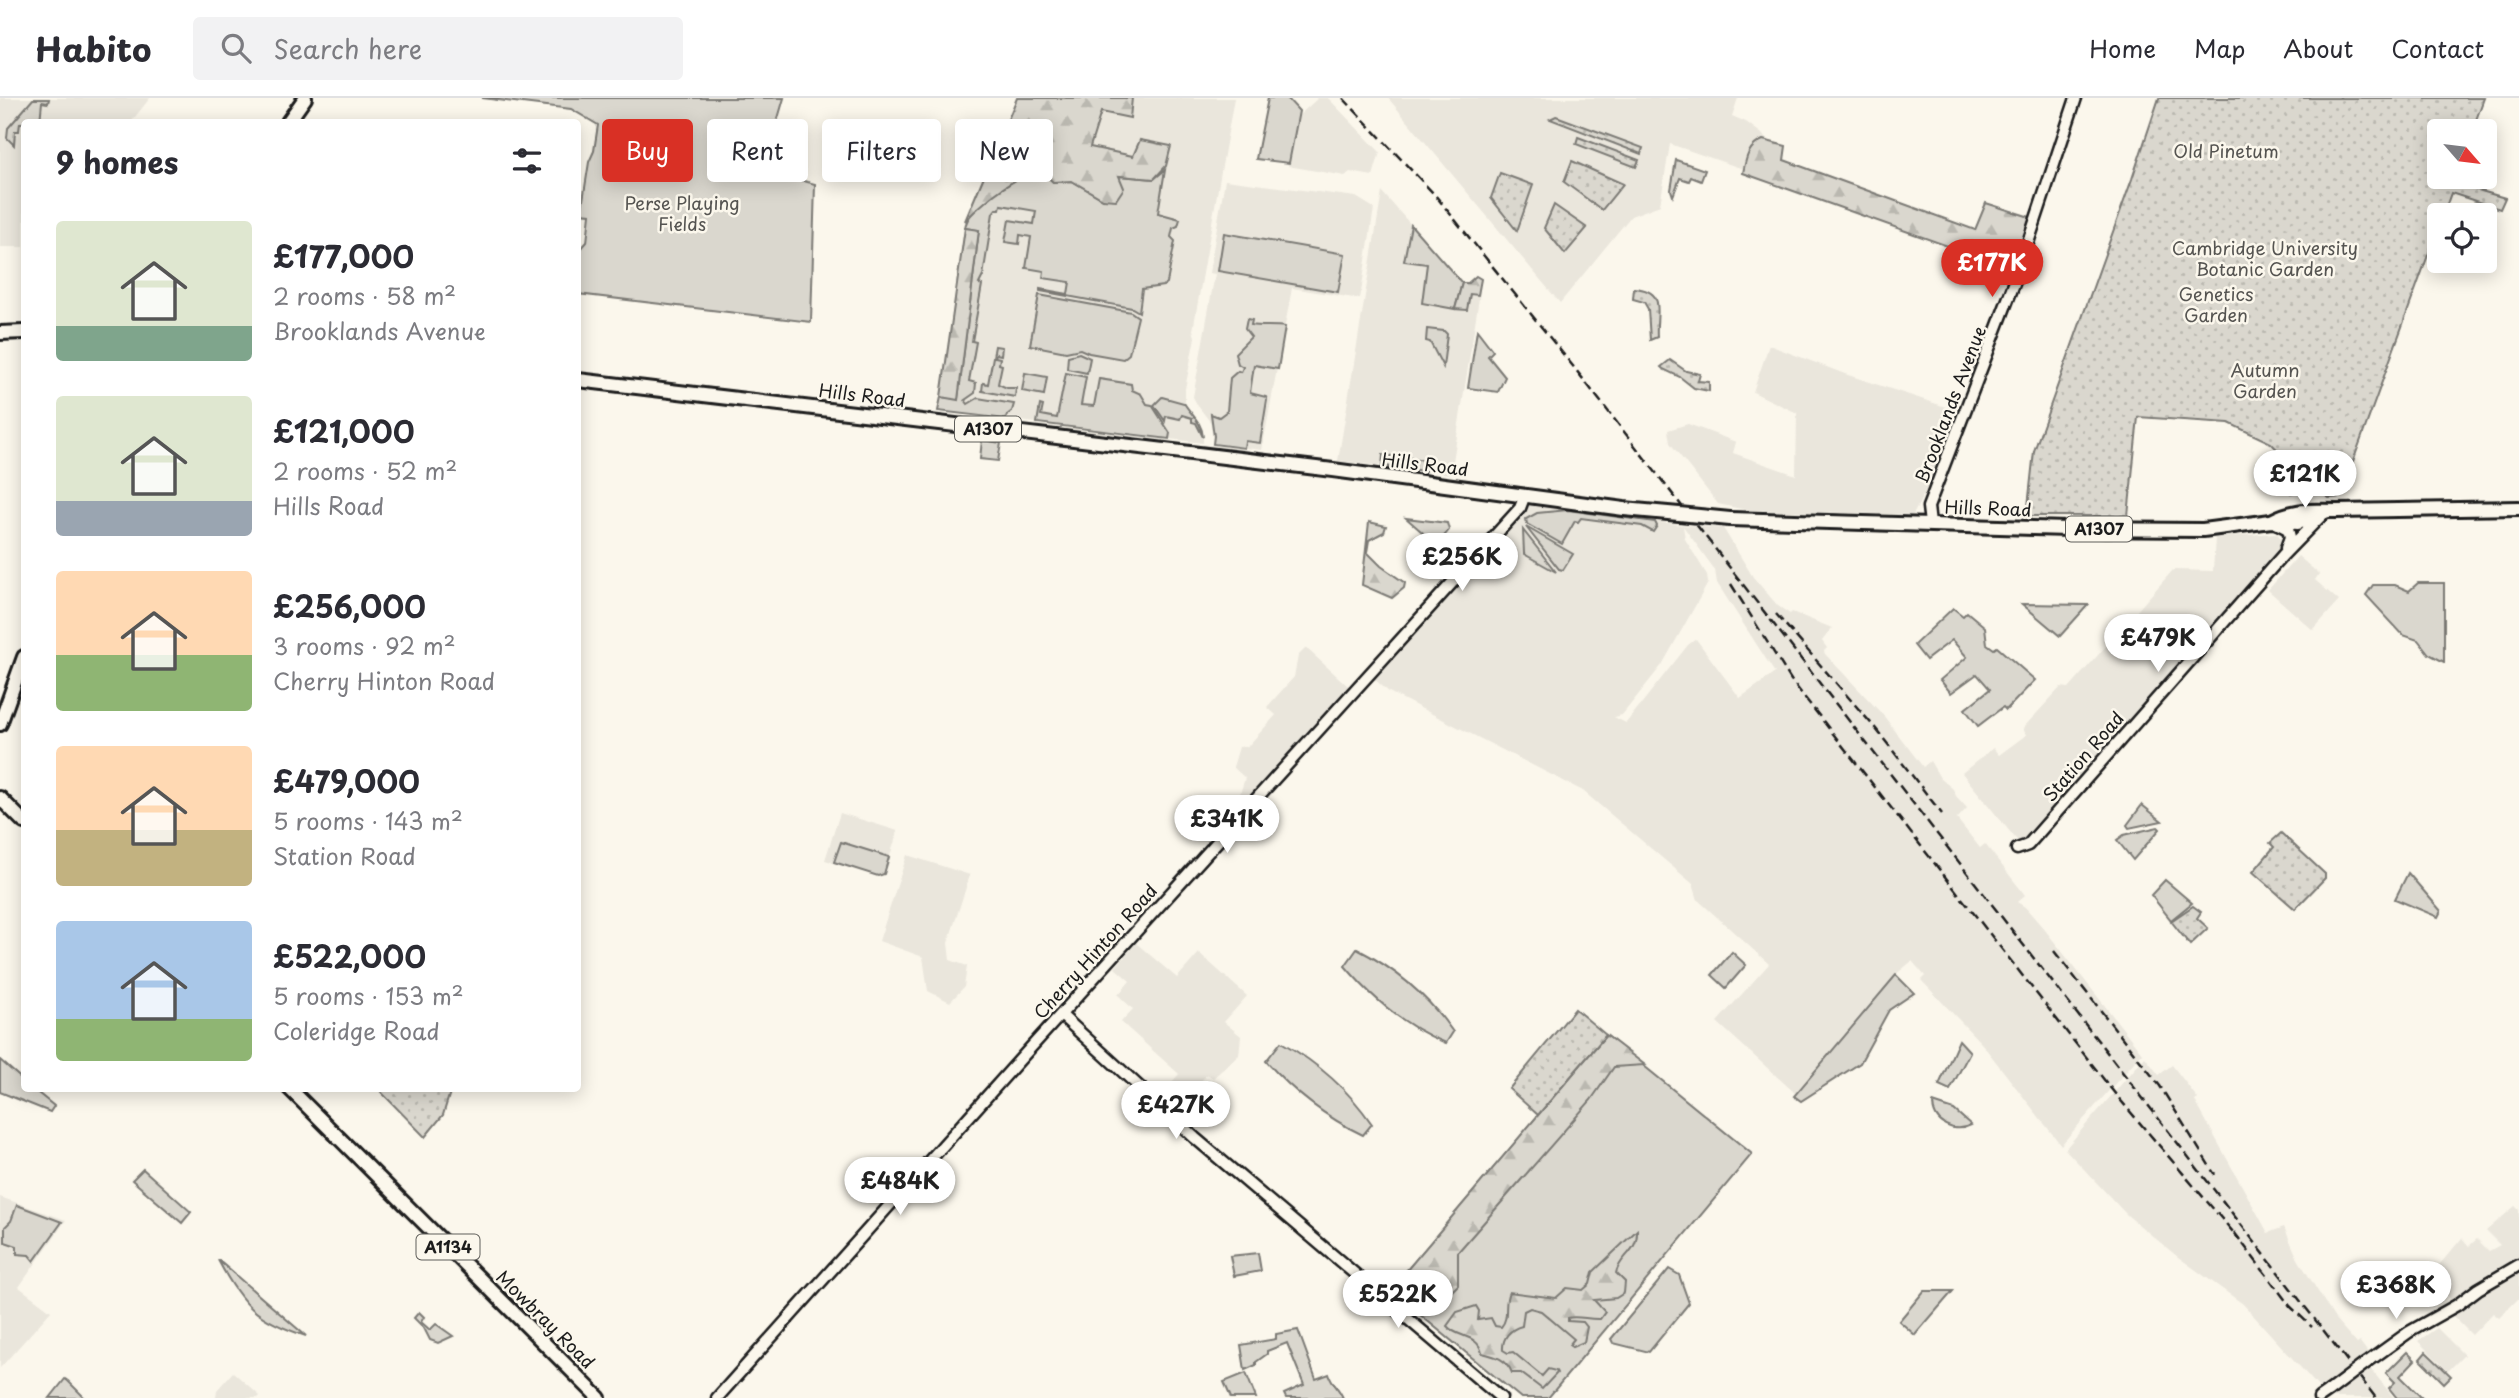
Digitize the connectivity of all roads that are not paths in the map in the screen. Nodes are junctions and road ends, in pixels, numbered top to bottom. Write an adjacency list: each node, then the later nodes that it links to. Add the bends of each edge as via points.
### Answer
1 (305, 98): 3 (main road)
2 (2076, 98): 11 (street, Brooklands Avenue, via 2017,276 1928,507)
3 (290, 119)
4 (21, 332): 5 (main road)
5 (0, 333)
6 (581, 380): 7 (main road, Hills Road / A1307)
7 (1525, 495): 11 (main road, Hills Road / A1307, bridge, via 1730,519); 18 (street, Cherry Hinton Road, via 1520,508)
8 (2519, 508): 10 (main road, Hills Road / A1307)
9 (2271, 521): 10 (main road, Hills Road / A1307); 10 (main road, Hills Road / A1307, via 2297,511); 11 (main road, Hills Road / A1307, via 2203,530); 12 (street, via 2283,525 2290,535)
10 (2310, 522): 12 (street, Station Road)
11 (1930, 524)
12 (2283, 555): 17 (street, Station Road, via 2034,838)
13 (21, 665): 14 (main road)
14 (0, 724)
15 (0, 798): 16 (main road)
16 (21, 819)
17 (2017, 849)
18 (1060, 1015): 22 (street, Cherry Hinton Road); 23 (street, via 1195,1138)
19 (293, 1092): 21 (main road, Mowbray Road / A1134)
20 (2519, 1265): 24 (street, bridge, via 2409,1332)
21 (599, 1398)
22 (717, 1398)
23 (1501, 1398)
24 (2319, 1398)

